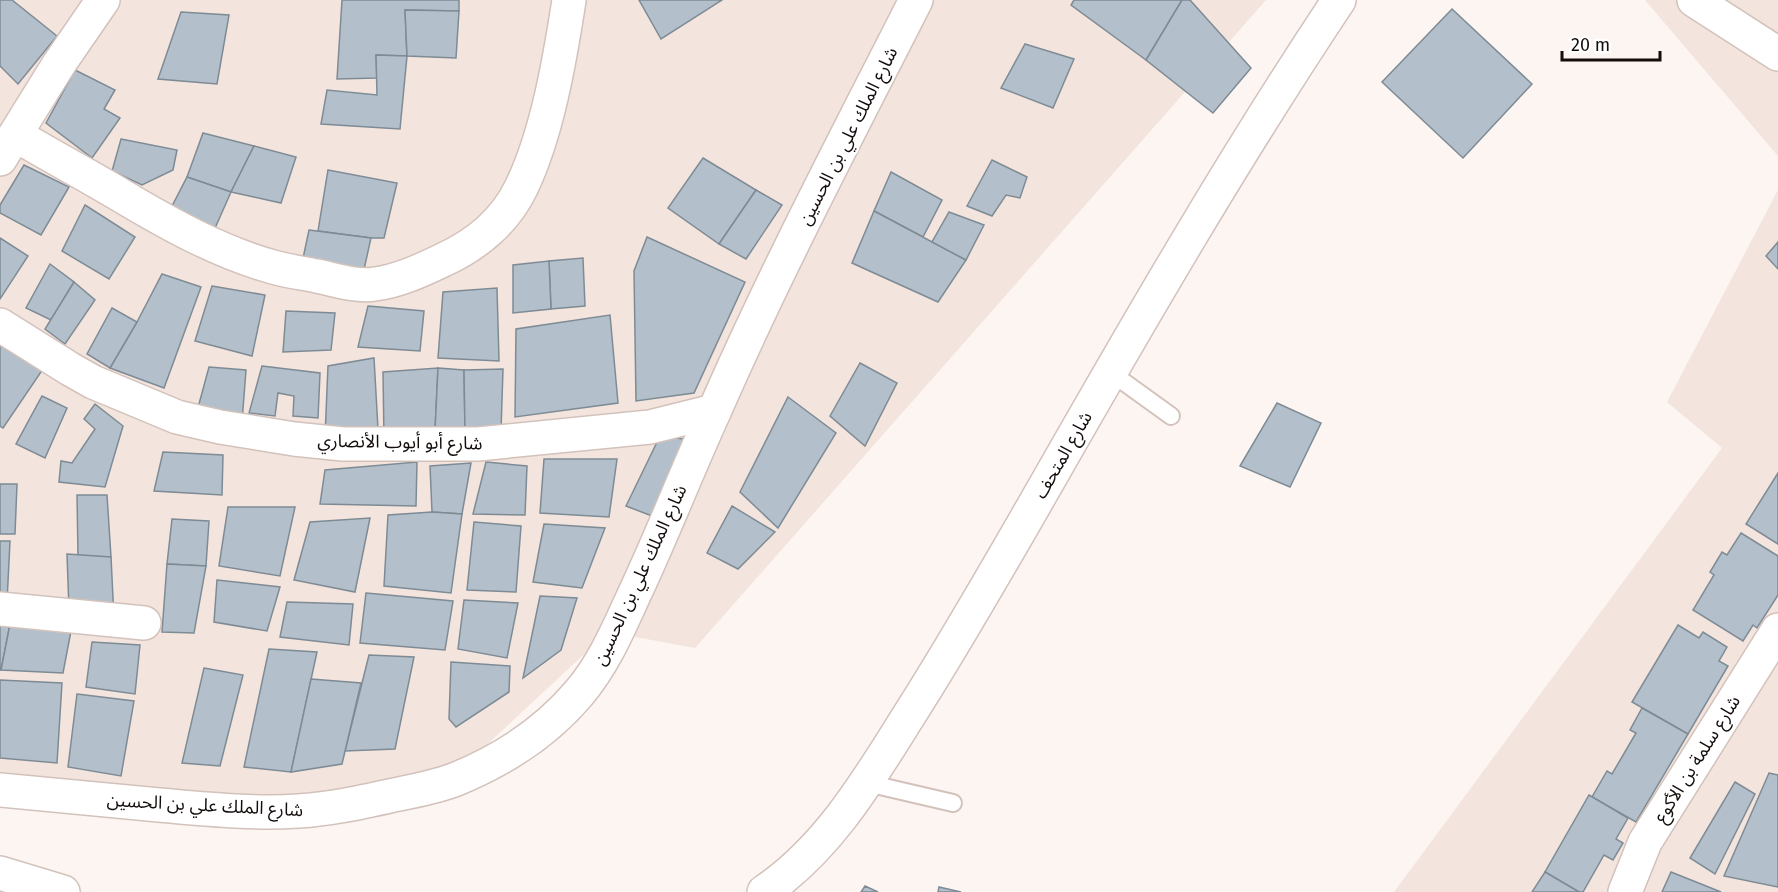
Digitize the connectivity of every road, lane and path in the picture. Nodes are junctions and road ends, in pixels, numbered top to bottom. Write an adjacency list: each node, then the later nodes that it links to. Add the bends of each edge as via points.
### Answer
1 (103, 0): 7 (street)
2 (569, 0): 7 (street, via 549,108 532,163 511,206 486,234 458,253 394,280 359,285 243,257)
3 (916, 0): 10 (street, شارع الملك علي بن الحسين)
4 (1339, 0): 9 (street, شارع المتحف, via 1230,170)
5 (1694, 0): 6 (street)
6 (1778, 54)
7 (8, 147)
8 (0, 325): 10 (street, شارع أبو أيوب الأنصاري, via 93,382 177,417 294,439 343,444 478,444 650,427)
9 (1110, 372): 11 (lane); 15 (street, شارع المتحف, via 973,611)
10 (714, 411): 16 (street, شارع الملك علي بن الحسين, via 612,644 578,694 507,754 423,789 349,806 295,811 195,808)
11 (1171, 417)
12 (0, 609): 13 (street)
13 (144, 622)
14 (1778, 630): 21 (street, شارع سلمة بن الأكوع, via 1645,842)
15 (867, 783): 17 (lane); 20 (street, شارع المتحف, via 814,851)
16 (0, 790)
17 (953, 803)
18 (0, 873): 19 (street)
19 (63, 892)
20 (764, 892)
21 (1625, 892)

